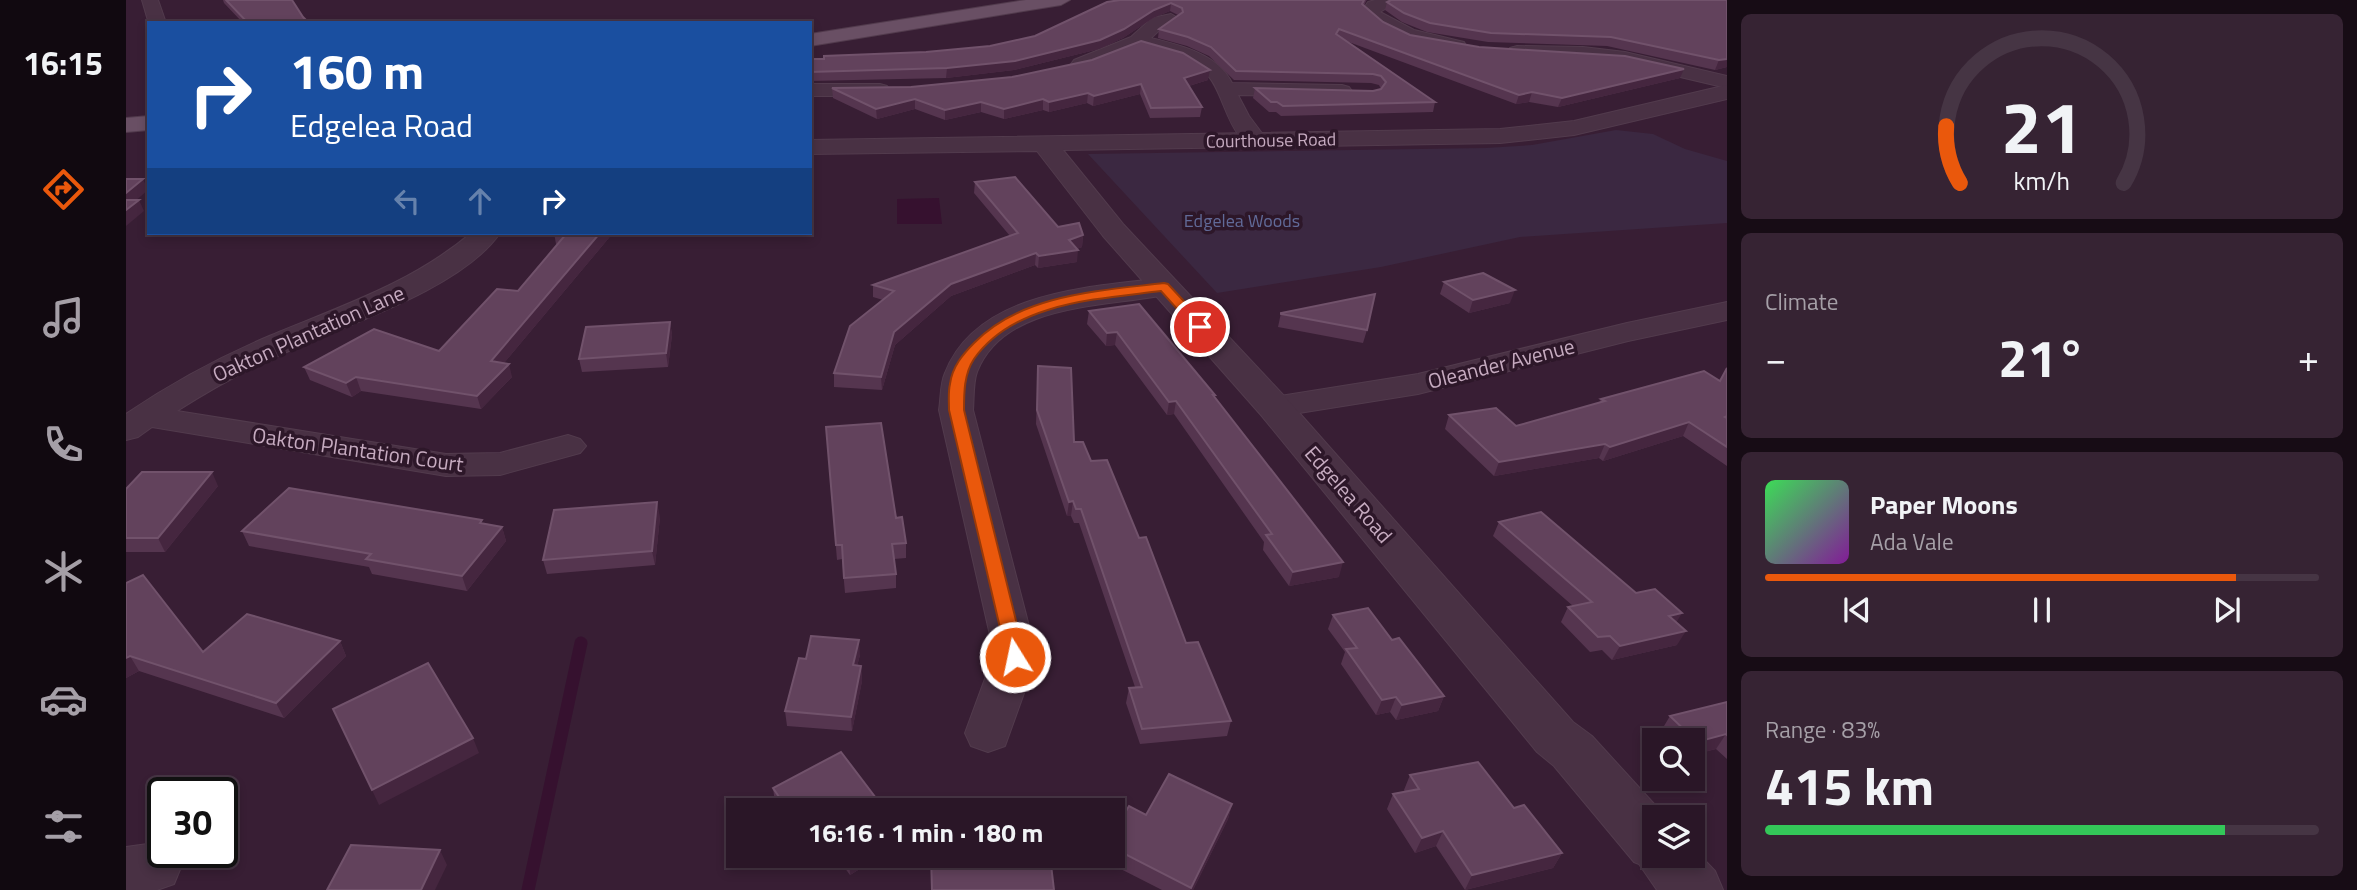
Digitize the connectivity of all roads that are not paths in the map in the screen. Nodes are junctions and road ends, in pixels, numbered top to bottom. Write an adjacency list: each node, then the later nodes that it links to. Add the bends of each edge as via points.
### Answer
1 (150, 0): 6 (street)
2 (996, 0): 7 (main road)
3 (1061, 0): 8 (main road)
4 (1392, 0): 11 (street, via 1374,6 1373,16 1408,34 1485,49 1625,58)
5 (1171, 19): 9 (street, via 1158,22)
6 (156, 21)
7 (812, 29)
8 (812, 40)
9 (1137, 41): 10 (street); 13 (street, via 1190,56 1218,75)
10 (1064, 68)
11 (1727, 82)
12 (902, 89): 14 (street)
13 (1227, 89): 15 (street); 21 (street, via 1239,118)
14 (812, 90)
15 (1359, 92)
16 (1727, 92): 21 (street, Courthouse Road, via 1600,123 1536,133)
17 (147, 123): 18 (main road)
18 (126, 125)
19 (147, 136): 20 (main road)
20 (126, 138)
21 (1256, 140): 22 (street, Courthouse Road)
22 (1044, 143): 23 (street, Courthouse Road); 25 (street, Edgelea Road)
23 (812, 147)
24 (485, 235): 28 (street, Oakton Plantation Lane, via 411,287 240,362)
25 (1164, 287): 27 (street, Edgelea Road); 30 (street, via 1080,298 1023,314 979,343 961,368 956,410 1015,657)
26 (1727, 312): 27 (street, Oleander Avenue, via 1418,384)
27 (1274, 407): 31 (street, Edgelea Road, via 1555,737 1573,751)
28 (136, 423): 29 (street, Oakton Plantation Court, via 446,465 500,464)
29 (568, 446)
30 (988, 733)
31 (1642, 830)
32 (1675, 868): 33 (street)
33 (1694, 890)

